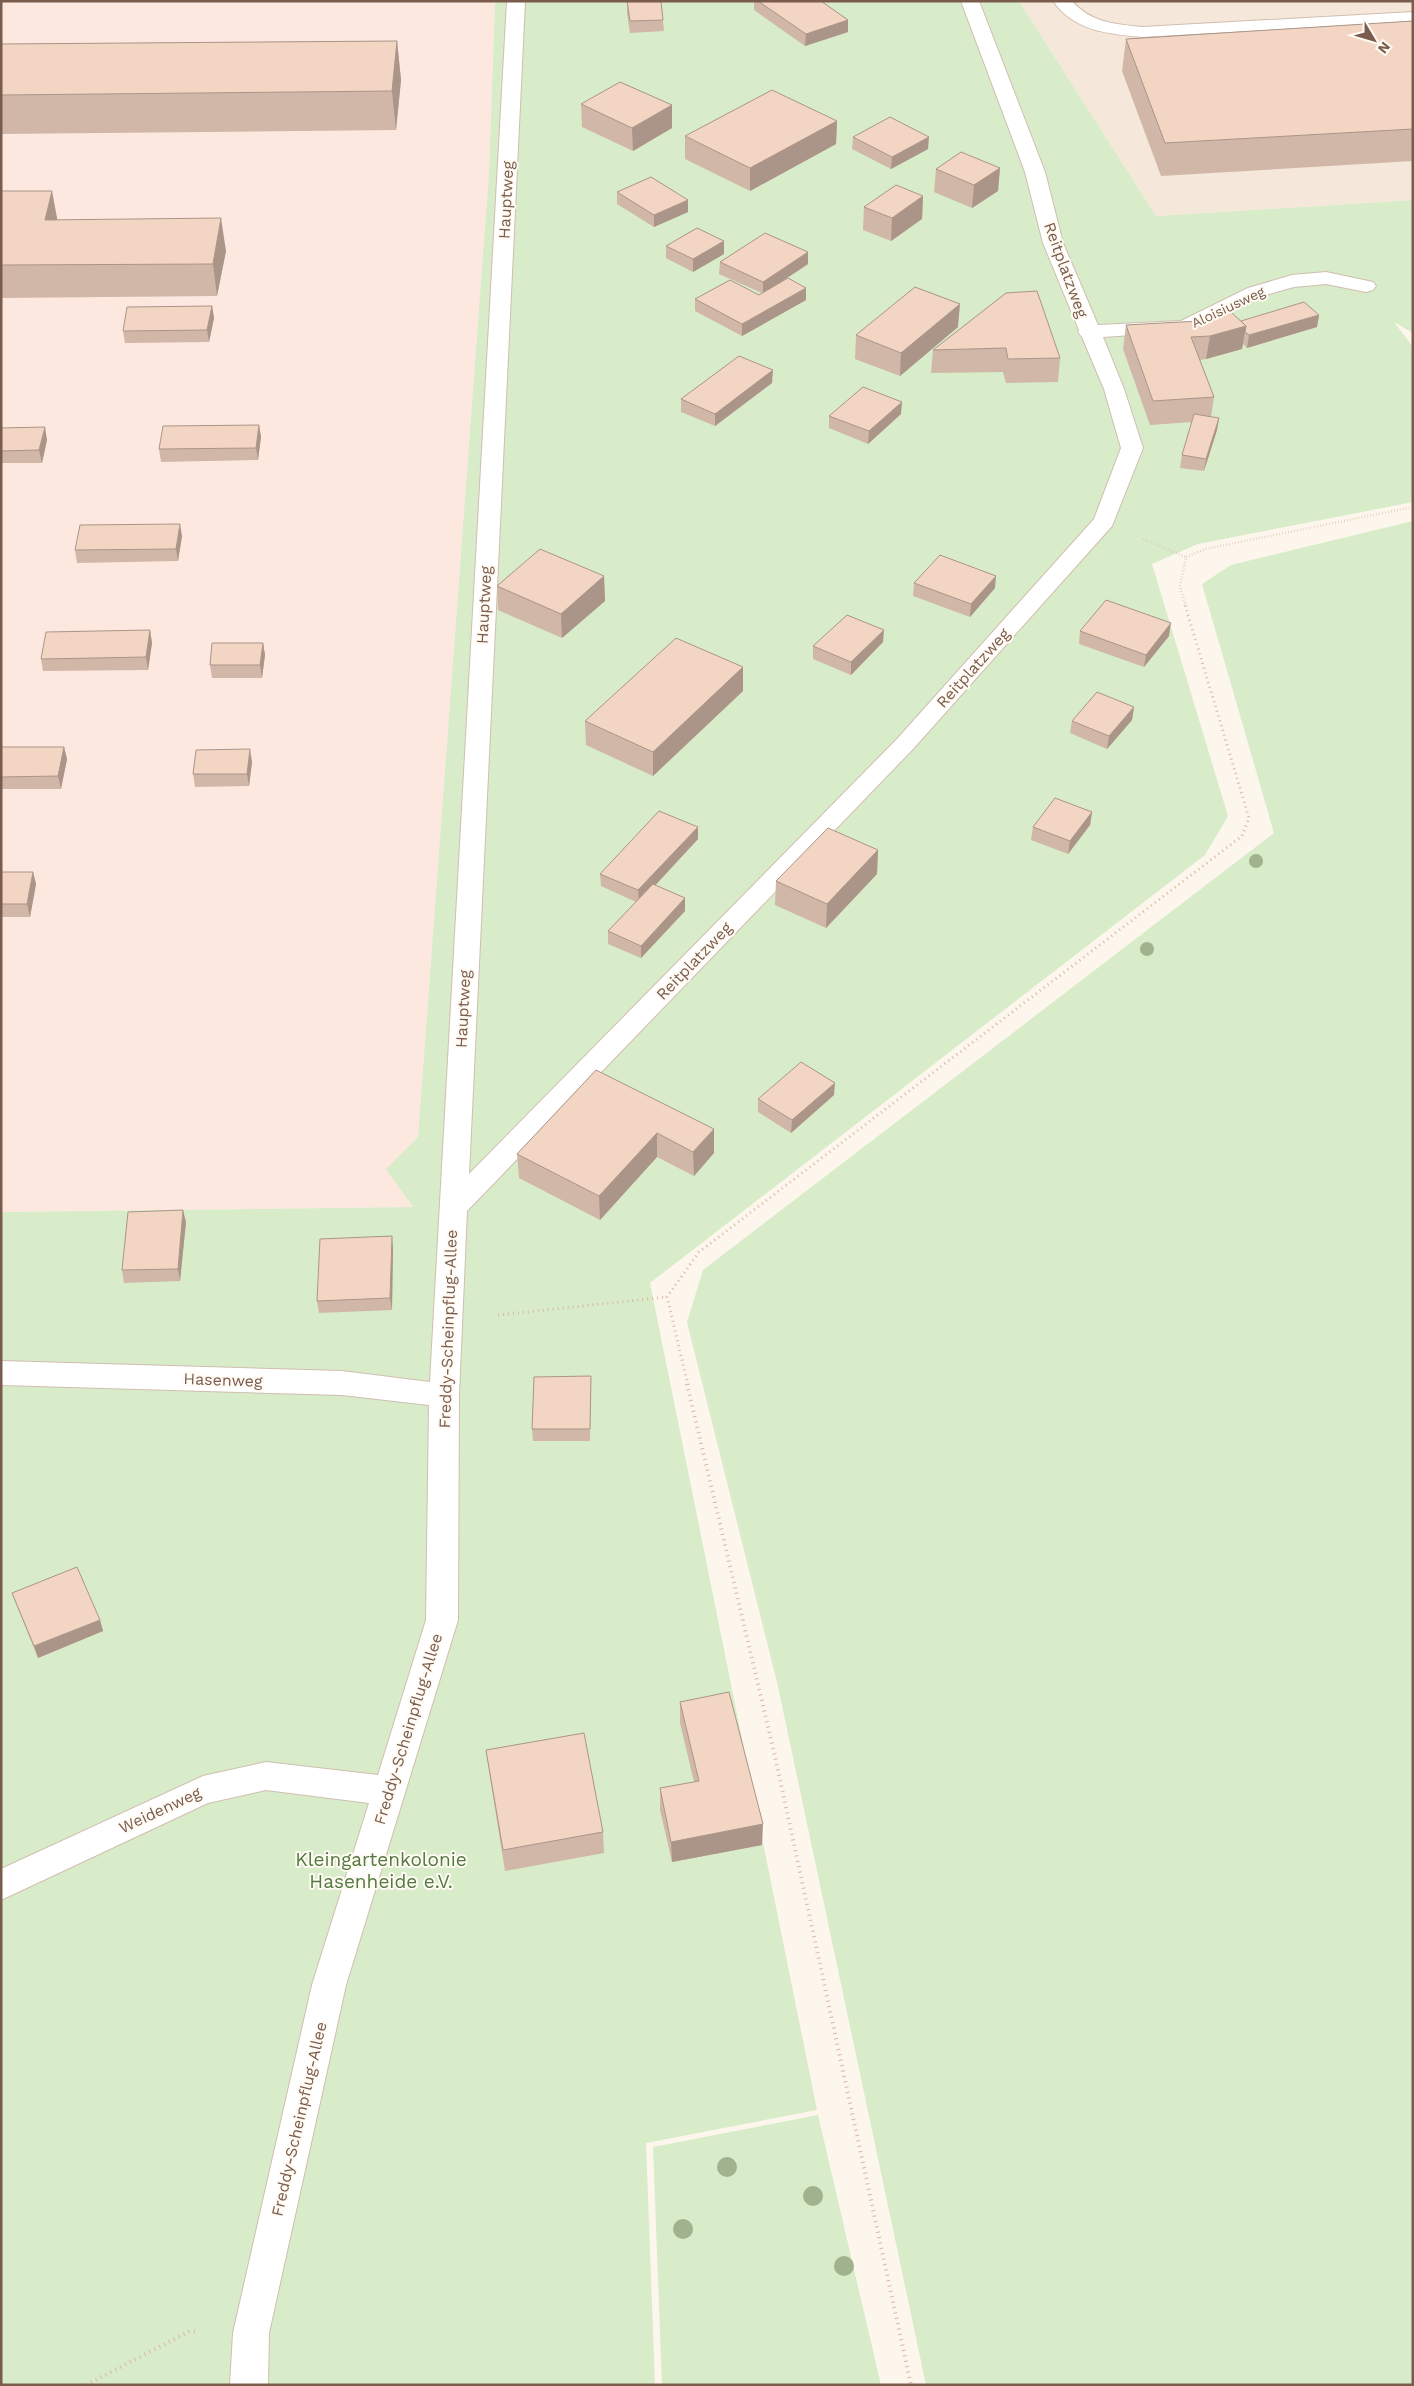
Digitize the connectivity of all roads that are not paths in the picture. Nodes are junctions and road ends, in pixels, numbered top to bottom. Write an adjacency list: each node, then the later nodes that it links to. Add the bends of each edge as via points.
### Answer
1 (516, 1): 7 (lane, Hauptweg)
2 (970, 1): 6 (lane, Reitplatzweg, via 1035,172 1053,243)
3 (1062, 1): 4 (lane, via 1070,11 1101,28 1142,32)
4 (1413, 17)
5 (1366, 286): 6 (lane, Aloisiusweg, via 1326,278 1292,281 1255,292 1185,327)
6 (1088, 332): 7 (lane, Reitplatzweg, via 1114,389 1132,448 1104,521 904,744)
7 (453, 1208): 9 (lane, Freddy-Scheinpflug-Allee)
8 (1, 1373): 9 (lane, Hasenweg, via 342,1383)
9 (444, 1395): 10 (lane, Freddy-Scheinpflug-Allee, via 442,1620)
10 (389, 1791): 11 (lane, Weidenweg, via 266,1776 203,1790); 12 (lane, Freddy-Scheinpflug-Allee, via 329,1984 251,2333)
11 (1, 1885)
12 (249, 2385)

